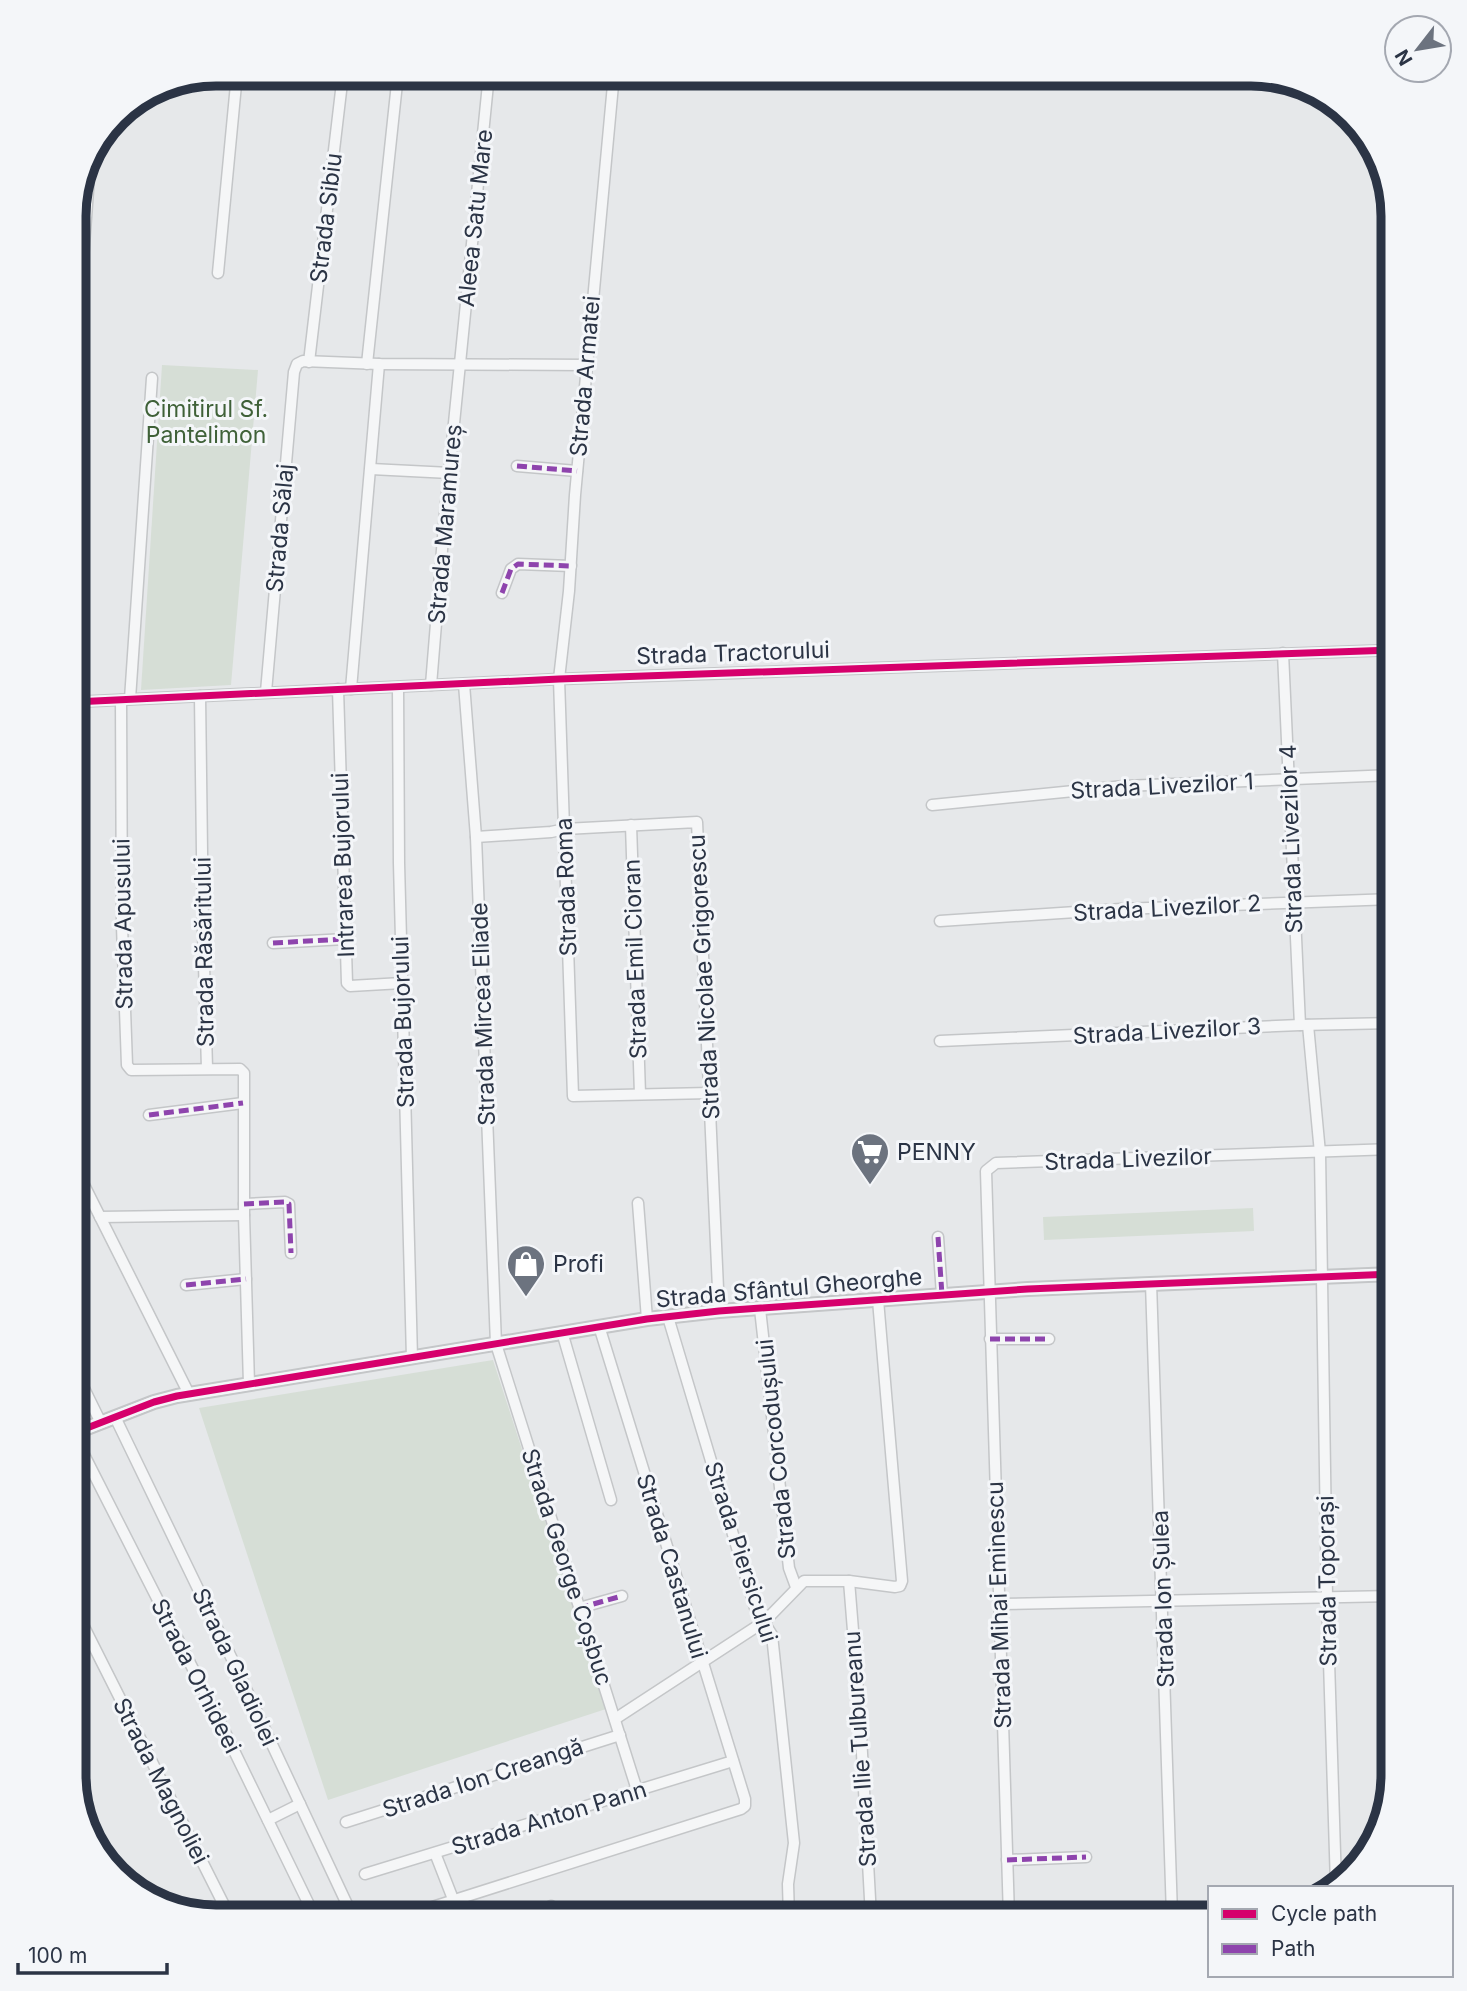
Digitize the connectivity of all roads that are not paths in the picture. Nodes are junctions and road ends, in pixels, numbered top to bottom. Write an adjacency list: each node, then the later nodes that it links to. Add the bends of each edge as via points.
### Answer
1 (236, 86): 6 (street)
2 (342, 86): 7 (street, Strada Sibiu)
3 (396, 86): 9 (street)
4 (488, 86): 8 (street, Aleea Satu Mare)
5 (613, 86): 10 (street, Strada Armatei)
6 (218, 273)
7 (309, 362): 9 (street); 26 (street, Strada Sălaj, via 297,364 294,372)
8 (461, 363): 9 (street); 10 (street); 15 (street, Strada Maramureș)
9 (373, 364): 13 (street)
10 (587, 365): 14 (street, Strada Armatei)
11 (152, 378): 28 (street, Strada Apusului)
12 (517, 466): 14 (street)
13 (371, 469): 15 (street); 24 (street)
14 (577, 471): 16 (street, Strada Armatei)
15 (450, 473): 22 (street, Strada Maramureș)
16 (572, 566): 17 (street, via 518,564 511,569); 20 (street, Strada Armatei)
17 (502, 593)
18 (1381, 650): 19 (street, Strada Tractorului)
19 (1283, 653): 20 (street, Strada Tractorului); 31 (street, Strada Livezilor 4)
20 (559, 679): 21 (street, Strada Tractorului); 34 (street, Strada Roma)
21 (464, 684): 22 (street, Strada Tractorului); 35 (street, Strada Mircea Eliade)
22 (430, 685): 23 (street, Strada Tractorului)
23 (398, 687): 24 (street, Strada Tractorului); 41 (street, Strada Bujorului)
24 (351, 688): 25 (street, Strada Tractorului)
25 (338, 689): 26 (street, Strada Tractorului); 39 (street, Intrarea Bujorului)
26 (266, 692): 27 (street, Strada Tractorului)
27 (200, 696): 28 (street, Strada Tractorului); 45 (street, Strada Răsăritului)
28 (126, 699): 29 (street, Strada Tractorului); 45 (street, Strada Apusului, via 122,926 128,1068)
29 (86, 701)
30 (1381, 775): 31 (street, Strada Livezilor 1)
31 (1289, 779): 32 (street, Strada Livezilor 1, via 1124,786); 37 (street, Strada Livezilor 4)
32 (932, 805)
33 (631, 825): 34 (street, Strada Nicolae Grigorescu); 46 (street, Strada Nicolae Grigorescu, via 697,822); 47 (street, Strada Emil Cioran)
34 (565, 829): 35 (street, Strada Nicolae Grigorescu); 47 (street, Strada Roma, via 573,1096)
35 (476, 837): 74 (street, Strada Mircea Eliade)
36 (1381, 899): 37 (street, Strada Livezilor 2)
37 (1294, 902): 38 (street, Strada Livezilor 2); 43 (street, Strada Livezilor 4)
38 (940, 921)
39 (345, 939): 40 (street); 41 (street, Intrarea Bujorului, via 348,985)
40 (273, 943)
41 (402, 983): 75 (street, Strada Bujorului)
42 (1381, 1023): 43 (street, Strada Livezilor 3)
43 (1304, 1025): 44 (street, Strada Livezilor 3); 51 (street, Strada Livezilor 4)
44 (940, 1041)
45 (207, 1068): 48 (street, Strada Răsăritului, via 242,1070)
46 (710, 1093): 47 (street); 67 (street, Strada Nicolae Grigorescu)
47 (640, 1094)
48 (243, 1103): 49 (street); 54 (street, Strada Răsăritului)
49 (149, 1115)
50 (1381, 1150): 51 (street, Strada Livezilor)
51 (1320, 1153): 59 (street, Strada Livezilor 4); 63 (street, Strada Livezilor, via 992,1164 985,1176)
52 (86, 1189): 55 (street)
53 (638, 1203): 69 (street)
54 (244, 1209): 55 (street); 57 (street, via 287,1202); 60 (street, Strada Răsăritului)
55 (100, 1217): 78 (street)
56 (938, 1237): 64 (street)
57 (291, 1253)
58 (1381, 1274): 59 (street, Strada Sfântul Gheorghe)
59 (1321, 1276): 61 (street, Strada Sfântul Gheorghe); 88 (street, Strada Toporași)
60 (246, 1279): 62 (street); 76 (street, Strada Răsăritului)
61 (1151, 1283): 63 (street, Strada Sfântul Gheorghe); 89 (street, Strada Ion Șulea)
62 (186, 1285)
63 (988, 1292): 64 (street, Strada Sfântul Gheorghe); 72 (street, Strada Mihai Eminescu)
64 (942, 1295): 65 (street, Strada Sfântul Gheorghe)
65 (878, 1300): 66 (street, Strada Sfântul Gheorghe); 84 (street, via 902,1581 895,1587)
66 (760, 1309): 67 (street, Strada Sfântul Gheorghe); 85 (street, Strada Corcodușului, via 789,1568)
67 (719, 1311): 68 (street, Strada Sfântul Gheorghe)
68 (668, 1317): 69 (street, Strada Sfântul Gheorghe); 92 (street, Strada Piersicului, via 755,1608)
69 (647, 1319): 70 (street, Strada Sfântul Gheorghe)
70 (599, 1326): 71 (street, Strada Sfântul Gheorghe); 94 (street, Strada Castanului)
71 (562, 1332): 74 (street, Strada Sfântul Gheorghe); 83 (street)
72 (990, 1339): 73 (street); 90 (street, Strada Mihai Eminescu)
73 (1049, 1339)
74 (496, 1344): 75 (street, Strada Sfântul Gheorghe); 91 (street, Strada George Coșbuc)
75 (412, 1358): 76 (street, Strada Sfântul Gheorghe)
76 (249, 1384): 78 (street, Strada Sfântul Gheorghe)
77 (86, 1392): 80 (street)
78 (189, 1394): 79 (street, Strada Sfântul Gheorghe)
79 (115, 1417): 80 (street, Strada Sfântul Gheorghe); 99 (street, Strada Gladiolei)
80 (101, 1423): 81 (street, Strada Sfântul Gheorghe)
81 (86, 1429)
82 (86, 1458): 100 (street, Strada Orhideei)
83 (611, 1500)
84 (849, 1581): 85 (street, via 810,1580); 114 (street, Strada Ilie Tulbureanu)
85 (796, 1587): 92 (street)
86 (622, 1596): 91 (street)
87 (1381, 1596): 88 (street)
88 (1327, 1597): 89 (street); 106 (street, Strada Toporași)
89 (1163, 1601): 90 (street); 116 (street, Strada Ion Șulea)
90 (1000, 1604): 104 (street, Strada Mihai Eminescu)
91 (579, 1608): 95 (street, Strada George Coșbuc)
92 (765, 1621): 94 (street); 113 (street, Strada Piersicului, via 772,1634 791,1804 794,1843)
93 (86, 1631): 108 (street, Strada Magnoliei)
94 (702, 1661): 95 (street); 97 (street, Strada Castanului)
95 (615, 1719): 96 (street, Strada George Coșbuc)
96 (620, 1734): 98 (street, Strada George Coșbuc); 101 (street, Strada Ion Creangă)
97 (733, 1761): 98 (street, Strada Anton Pann); 107 (street, Strada Castanului, via 745,1806 741,1809)
98 (637, 1790): 102 (street, Strada Anton Pann)
99 (300, 1804): 100 (street); 110 (street, Strada Gladiolei)
100 (268, 1820): 109 (street, Strada Orhideei)
101 (346, 1822)
102 (435, 1853): 105 (street, Strada Anton Pann); 107 (street)
103 (1086, 1857): 104 (street)
104 (1007, 1860): 115 (street, Strada Mihai Eminescu)
105 (365, 1874)
106 (1336, 1874)
107 (453, 1900): 111 (street); 112 (street)
108 (224, 1905)
109 (309, 1905)
110 (347, 1905)
111 (438, 1905)
112 (455, 1905)
113 (789, 1905)
114 (870, 1905)
115 (1009, 1905)
116 (1172, 1905)

